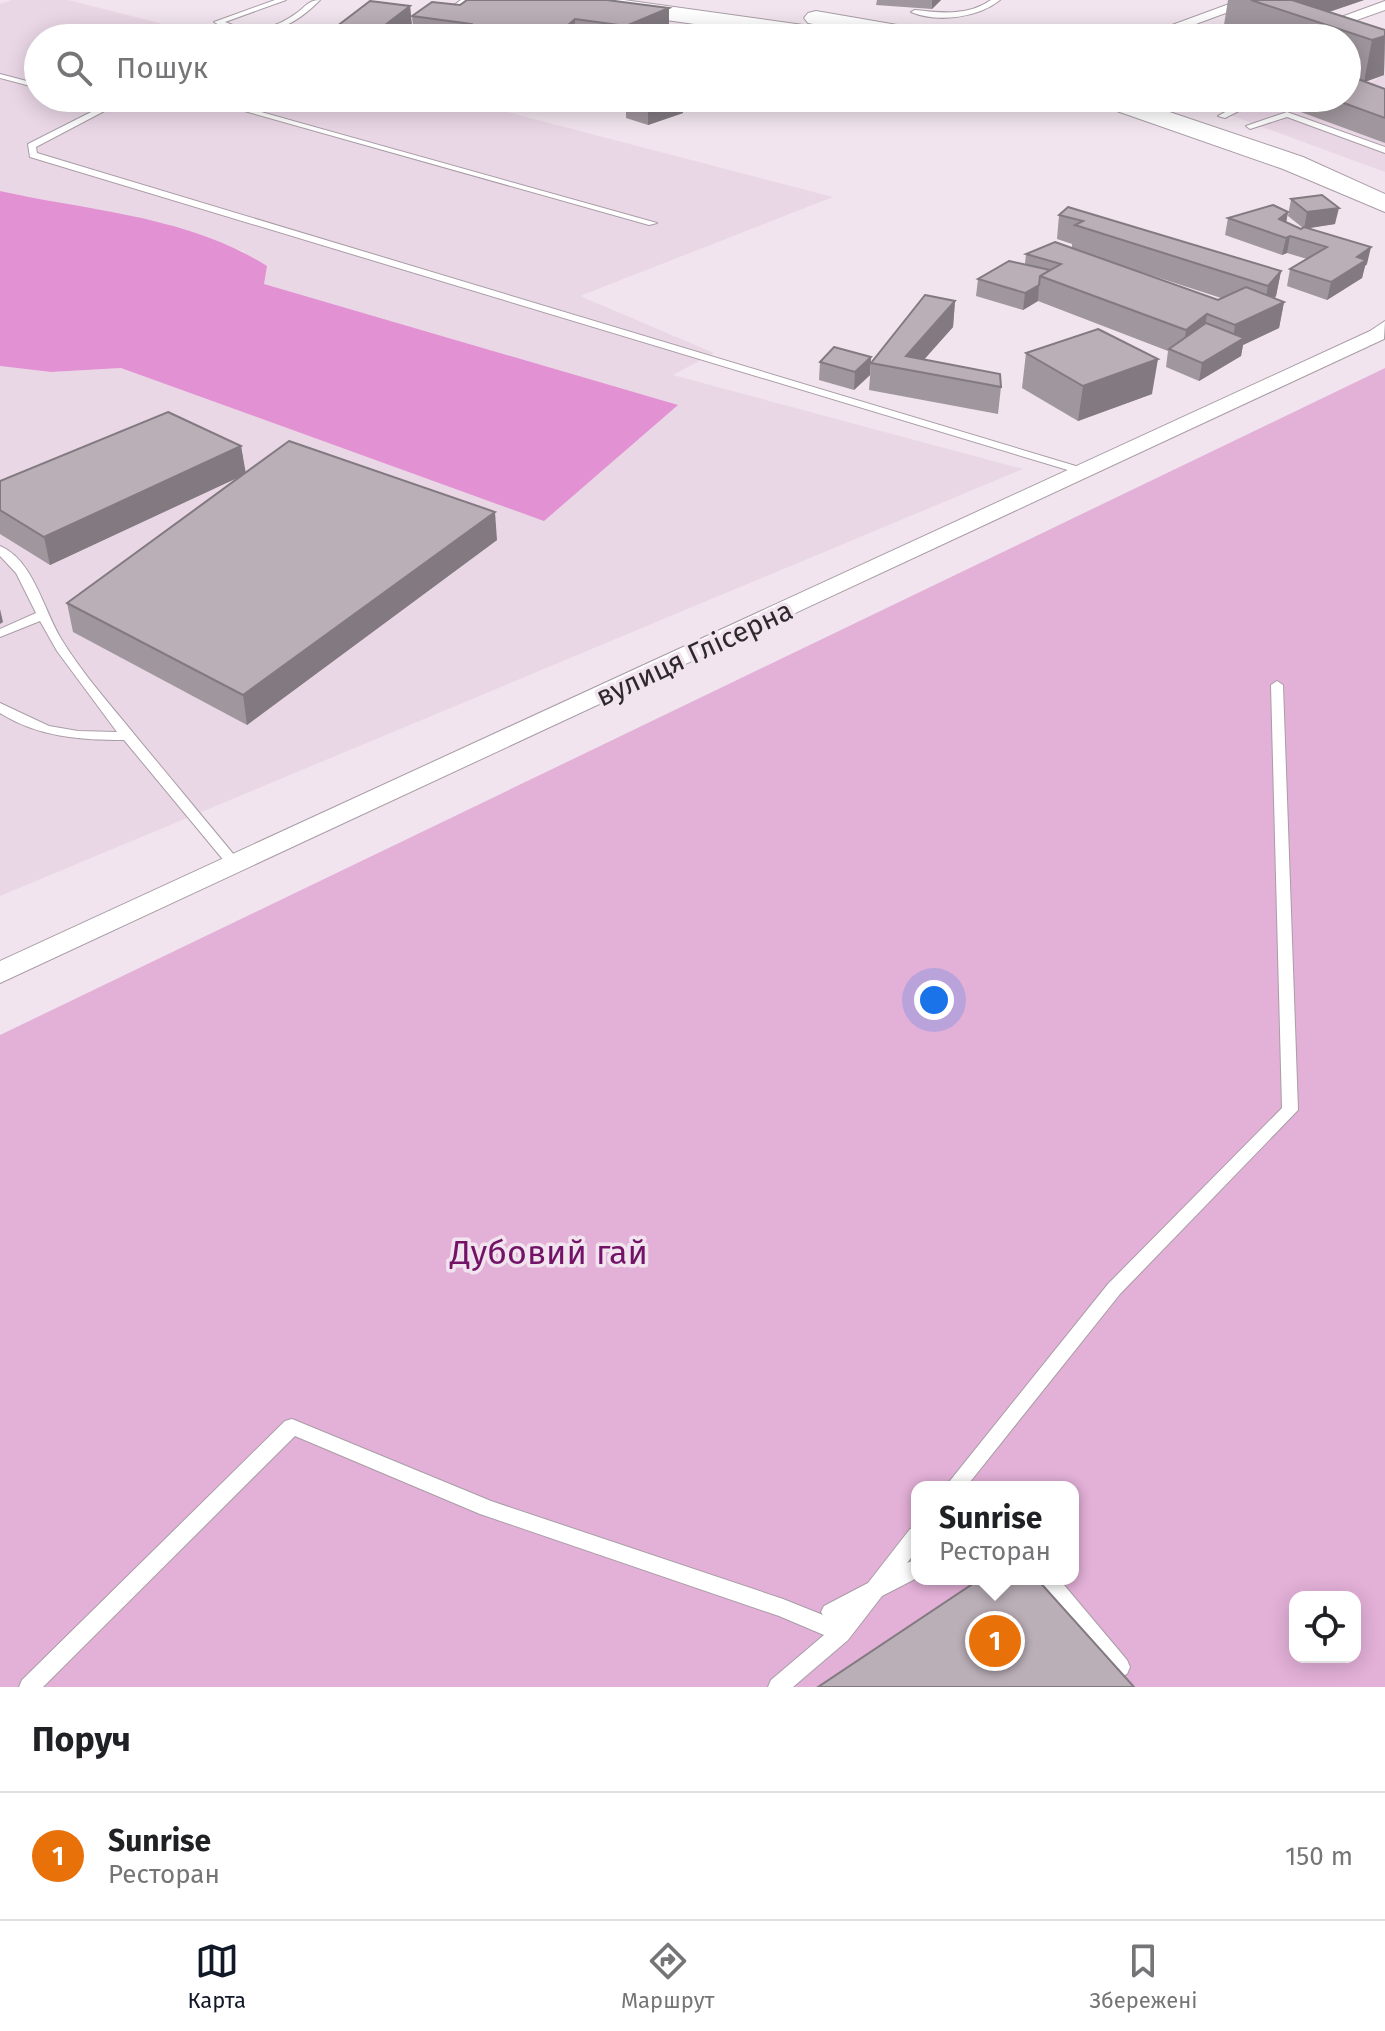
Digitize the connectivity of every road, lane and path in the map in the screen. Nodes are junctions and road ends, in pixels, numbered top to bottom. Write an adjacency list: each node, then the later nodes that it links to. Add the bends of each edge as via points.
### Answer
1 (282, 0): 14 (lane, via 218,22)
2 (316, 0): 15 (lane)
3 (573, 0): 17 (main road)
4 (679, 0): 18 (main road)
5 (996, 0): 11 (lane, via 967,14)
6 (1254, 0): 10 (street)
7 (470, 1): 13 (lane)
8 (1196, 3): 10 (street)
9 (1381, 9): 20 (street)
10 (1221, 11): 19 (street)
11 (915, 12)
12 (421, 19): 13 (lane)
13 (436, 21): 16 (lane)
14 (226, 24)
15 (287, 24)
16 (432, 24)
17 (697, 24)
18 (855, 24)
19 (1184, 24)
20 (1333, 24)
21 (0, 76): 22 (lane)
22 (24, 82)
23 (97, 112): 35 (lane, via 31,146 33,155)
24 (252, 112): 33 (lane)
25 (1149, 112): 29 (main road)
26 (1209, 112): 28 (main road)
27 (1243, 112): 28 (lane)
28 (1233, 120): 29 (main road, via 1199,114 1188,117); 30 (lane, via 1287,114); 31 (main road)
29 (1193, 126): 32 (main road)
30 (1385, 150)
31 (1385, 180)
32 (1385, 204)
33 (652, 223)
34 (1382, 331): 35 (street, вулиця Глісерна)
35 (1085, 472): 42 (street, вулиця Глісерна)
36 (0, 550): 37 (lane, via 26,578)
37 (43, 615): 38 (lane); 41 (lane, via 57,643)
38 (0, 633)
39 (1277, 685): 44 (lane, via 1290,1110 1114,1289)
40 (0, 707): 41 (lane, via 34,727 60,734)
41 (129, 736): 42 (lane)
42 (235, 865): 43 (street, вулиця Глісерна)
43 (0, 973)
44 (960, 1481)
45 (911, 1543): 48 (lane)
46 (911, 1571): 48 (lane, via 831,1612)
47 (1052, 1585): 49 (lane)
48 (841, 1633): 50 (lane, via 783,1608 487,1508 292,1427); 51 (lane)
49 (1120, 1667)
50 (29, 1687)
51 (778, 1687)

